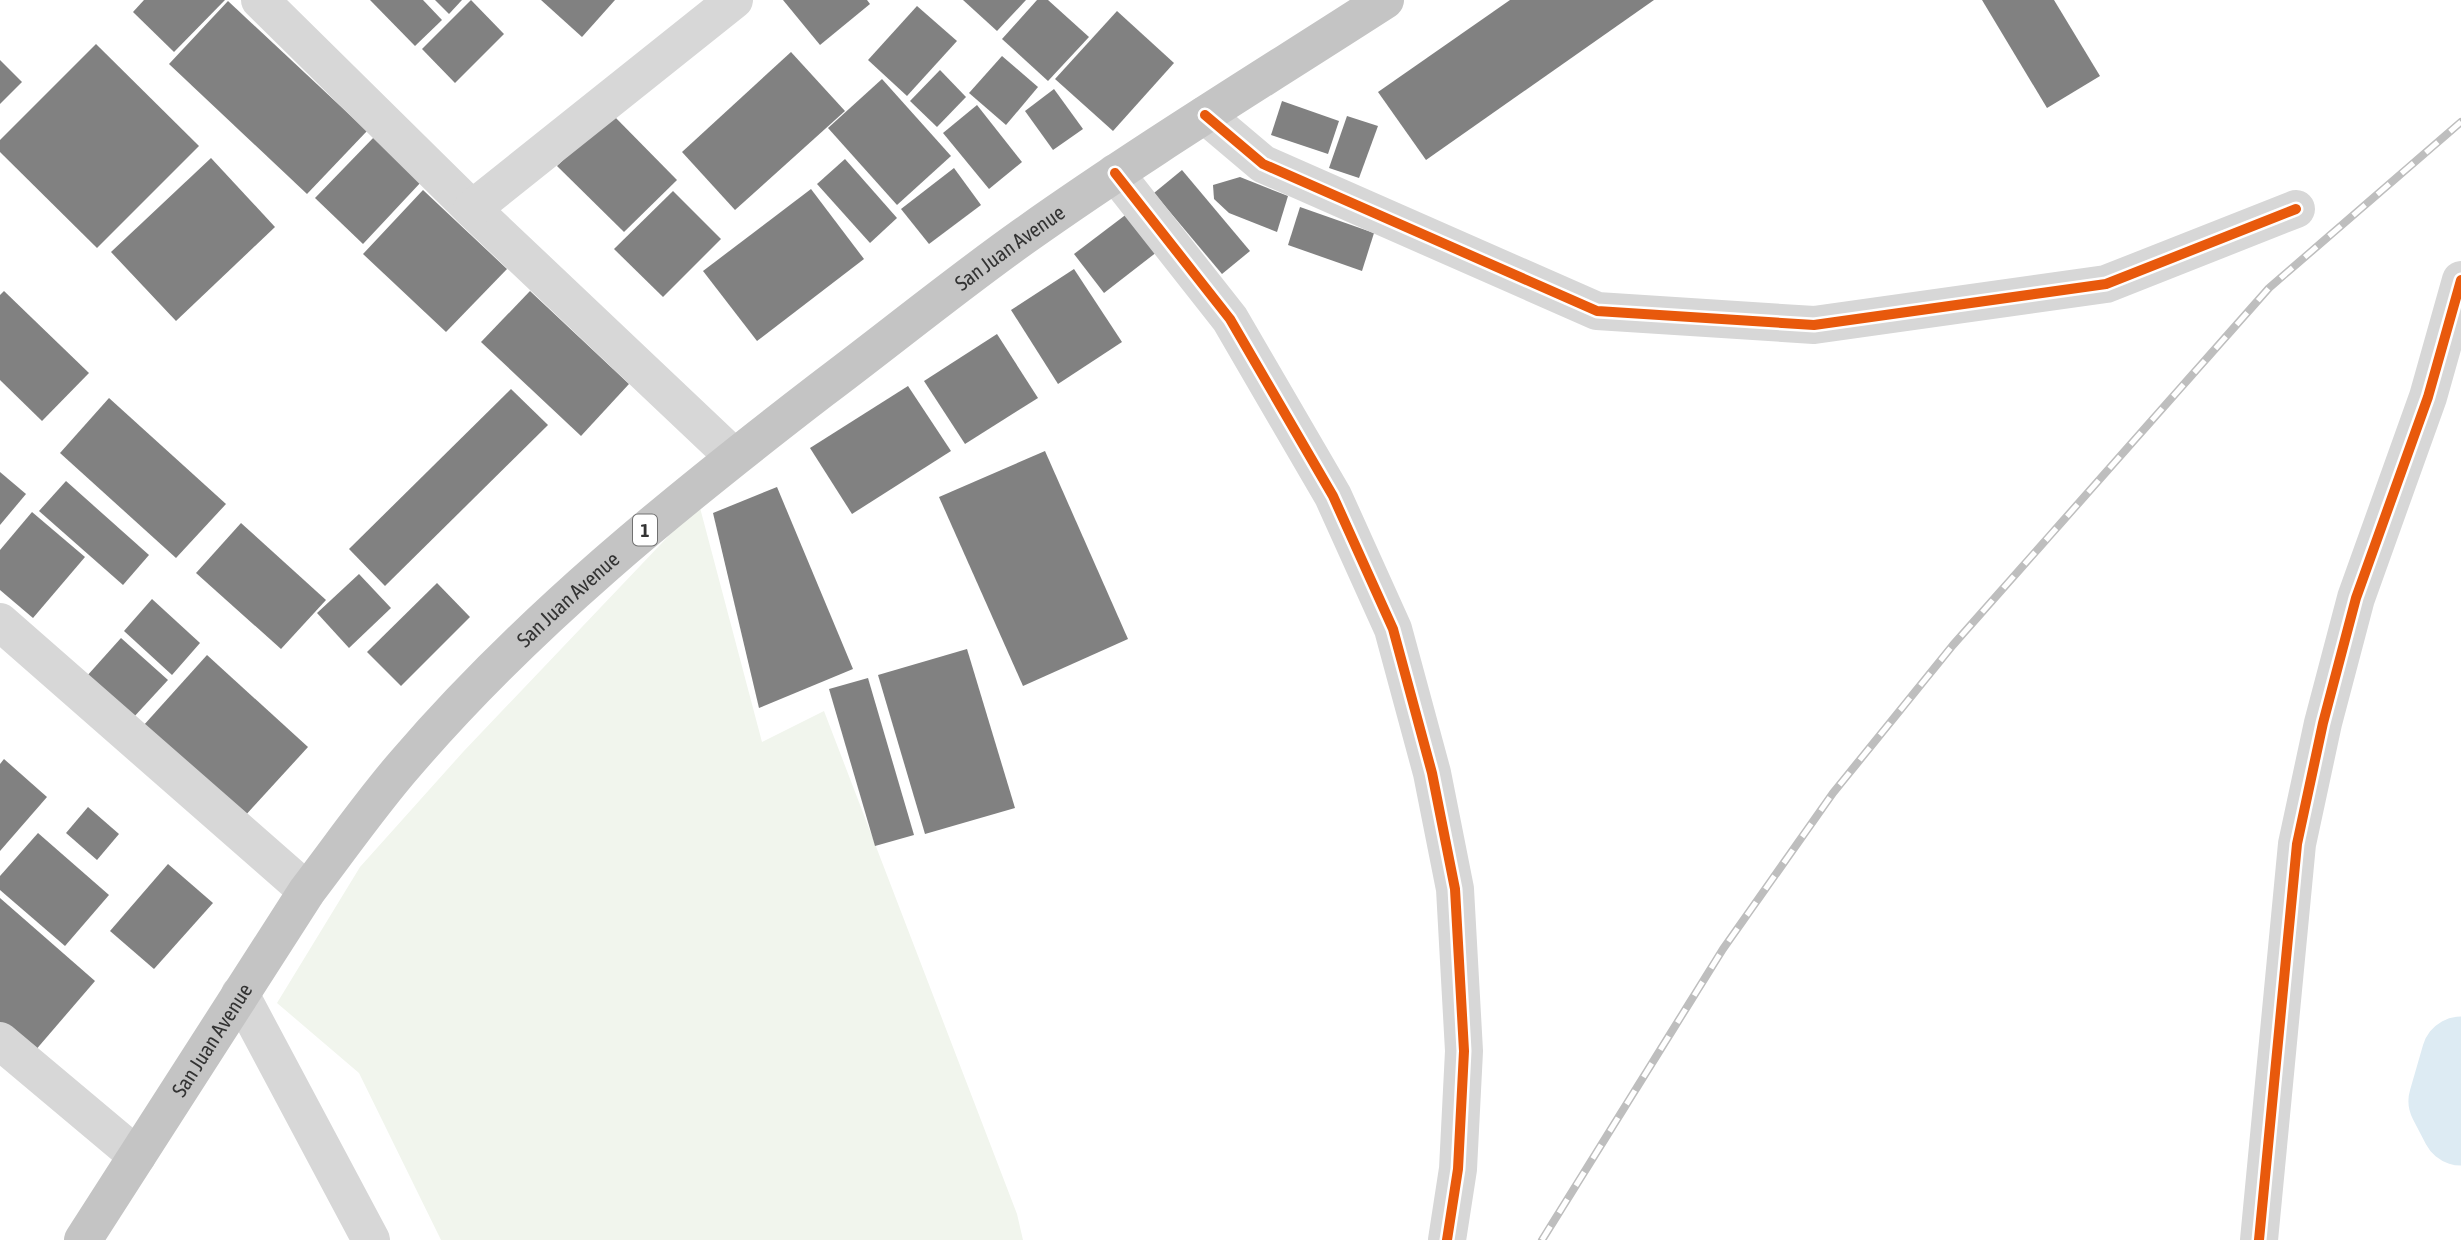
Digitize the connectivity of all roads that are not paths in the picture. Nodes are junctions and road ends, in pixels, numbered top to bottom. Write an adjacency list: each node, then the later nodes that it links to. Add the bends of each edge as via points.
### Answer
1 (260, 0): 6 (street)
2 (734, 0): 6 (street)
3 (1385, 0): 4 (highway, San Juan Avenue / 1)
4 (1205, 115): 5 (highway, San Juan Avenue / 1); 7 (street, via 1263,164 1597,311 1814,325 2106,284)
5 (1115, 173): 9 (highway, San Juan Avenue / 1, via 1022,237); 17 (street, via 1230,319 1334,496 1393,629 1432,773 1455,890 1464,1051 1458,1169)
6 (472, 209): 9 (street)
7 (2295, 209)
8 (2461, 280): 18 (street, via 2428,397 2356,598 2300,831)
9 (734, 457): 11 (highway, San Juan Avenue / 1, via 606,563 487,677 406,763)
10 (0, 622): 11 (street)
11 (307, 891): 12 (highway, San Juan Avenue / 1)
12 (240, 994): 14 (highway, San Juan Avenue / 1); 16 (street)
13 (0, 1041): 14 (street)
14 (137, 1156): 15 (highway, San Juan Avenue / 1)
15 (83, 1240)
16 (371, 1240)
17 (1447, 1240)
18 (2259, 1240)

